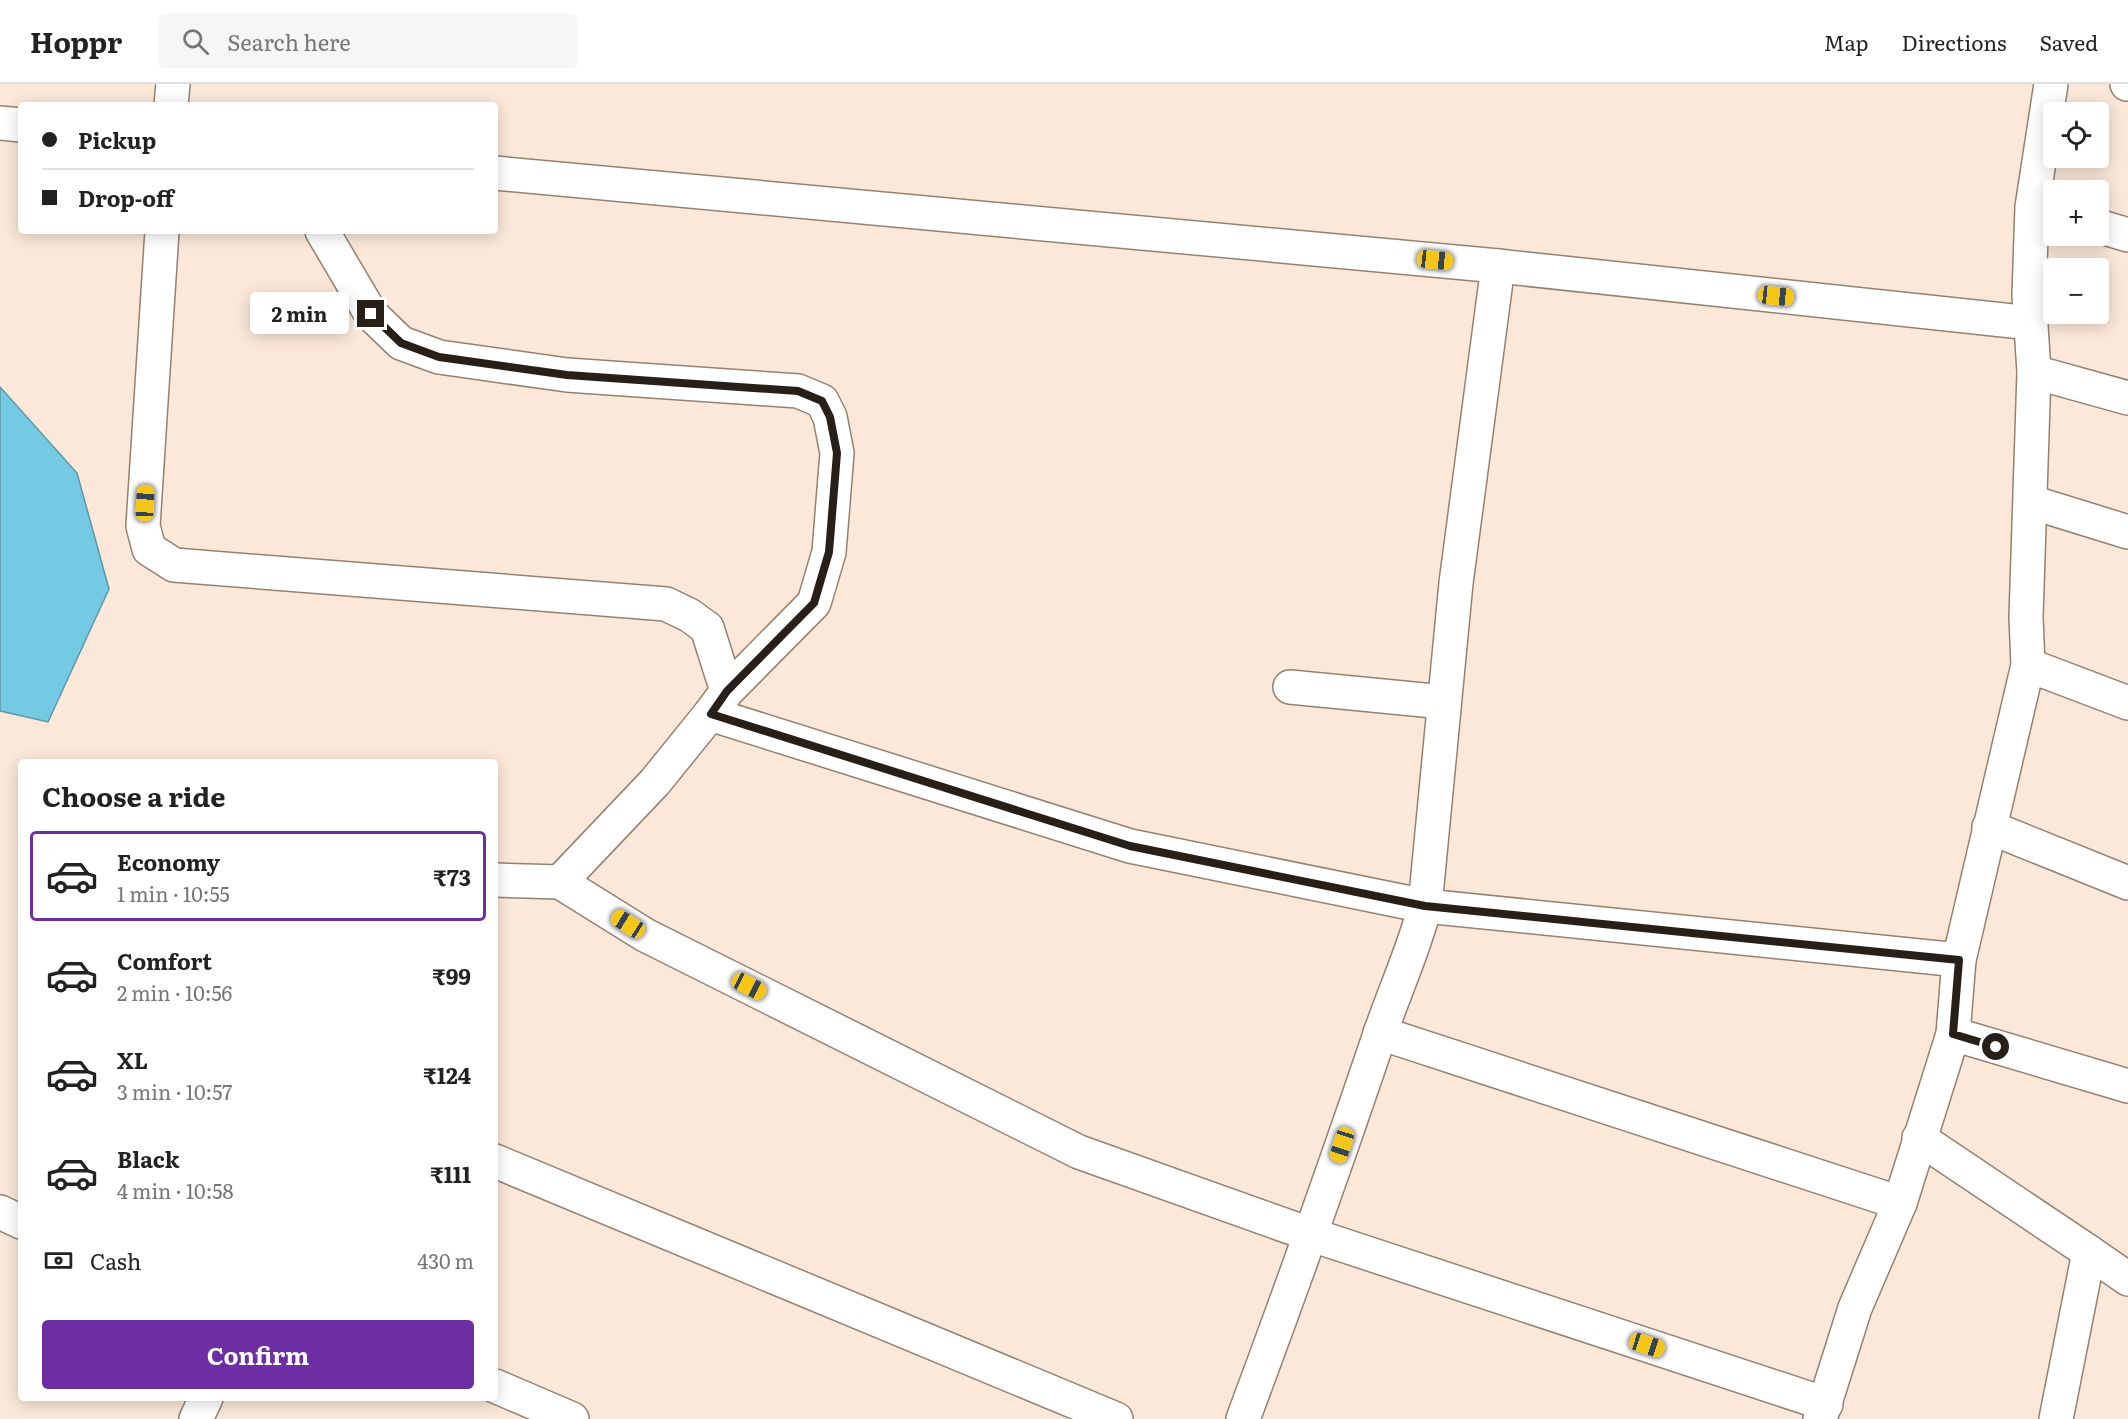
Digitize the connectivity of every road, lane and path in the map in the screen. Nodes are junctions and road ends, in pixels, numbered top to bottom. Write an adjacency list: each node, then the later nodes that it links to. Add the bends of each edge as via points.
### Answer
1 (173, 84): 3 (street)
2 (2051, 84): 7 (street)
3 (171, 102)
4 (0, 123): 5 (street)
5 (18, 125)
6 (498, 173): 13 (street)
7 (2045, 180)
8 (2043, 210): 14 (street, via 2029,295)
9 (2109, 229): 12 (street)
10 (162, 234): 22 (street, via 143,526 149,549 174,565 666,604 707,628)
11 (324, 234): 22 (street, via 371,314 401,343 439,357 567,375 798,391 822,401 830,417 837,453 829,552 814,603)
12 (2128, 235)
13 (1498, 266): 14 (street); 21 (street)
14 (2031, 323): 15 (street)
15 (2034, 372): 16 (street); 17 (street)
16 (2128, 398)
17 (2031, 502): 18 (street); 19 (street)
18 (2128, 532)
19 (2028, 664): 23 (street); 24 (street)
20 (1290, 687): 21 (street)
21 (1444, 702): 28 (street)
22 (719, 703): 26 (street, via 655,782); 28 (street, via 1130,846)
23 (2128, 703)
24 (1989, 827): 27 (street); 29 (street)
25 (498, 880): 26 (street)
26 (560, 882): 36 (street, via 645,934 1079,1152)
27 (2128, 883)
28 (1425, 906): 29 (street); 30 (street, via 1416,942)
29 (1959, 960): 31 (street)
30 (1380, 1033): 35 (street); 36 (street)
31 (1953, 1034): 32 (street); 33 (street)
32 (2128, 1086)
33 (1919, 1138): 35 (street); 37 (street)
34 (498, 1162): 44 (street)
35 (1900, 1203): 41 (street, via 1855,1308)
36 (1312, 1235): 41 (street); 45 (street)
37 (2090, 1252): 38 (street); 46 (street)
38 (2128, 1279)
39 (498, 1387): 43 (street)
40 (205, 1401): 42 (street)
41 (1823, 1412)
42 (196, 1419)
43 (572, 1419)
44 (1116, 1419)
45 (1243, 1419)
46 (2056, 1419)

